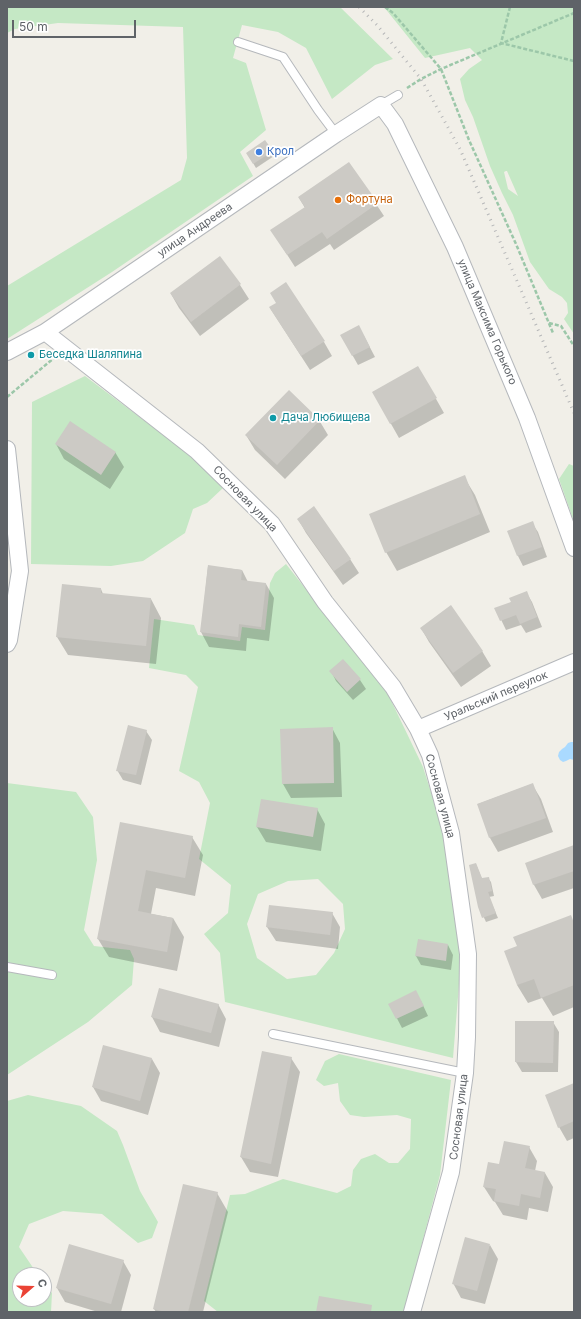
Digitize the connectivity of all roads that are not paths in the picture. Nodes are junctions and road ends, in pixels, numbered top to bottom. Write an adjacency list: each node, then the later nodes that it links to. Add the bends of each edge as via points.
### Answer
1 (238, 42): 4 (lane, via 283,57)
2 (398, 95): 3 (lane)
3 (381, 105): 4 (street, улица Андреева); 8 (street, улица Максима Горького, via 395,124 455,247 527,418)
4 (336, 134): 5 (street, улица Андреева)
5 (45, 332): 6 (street, улица Андреева); 11 (street, Сосновая улица, via 197,451 272,524 325,602 393,687)
6 (7, 352)
7 (7, 449): 9 (street, via 20,571)
8 (574, 548)
9 (7, 644)
10 (574, 662): 11 (street, Уральский переулок)
11 (418, 729): 15 (street, Сосновая улица, via 430,755 451,833 467,947)
12 (7, 966): 13 (lane)
13 (52, 975)
14 (273, 1034): 15 (lane)
15 (465, 1074): 16 (street, Сосновая улица, via 452,1172)
16 (412, 1312)

